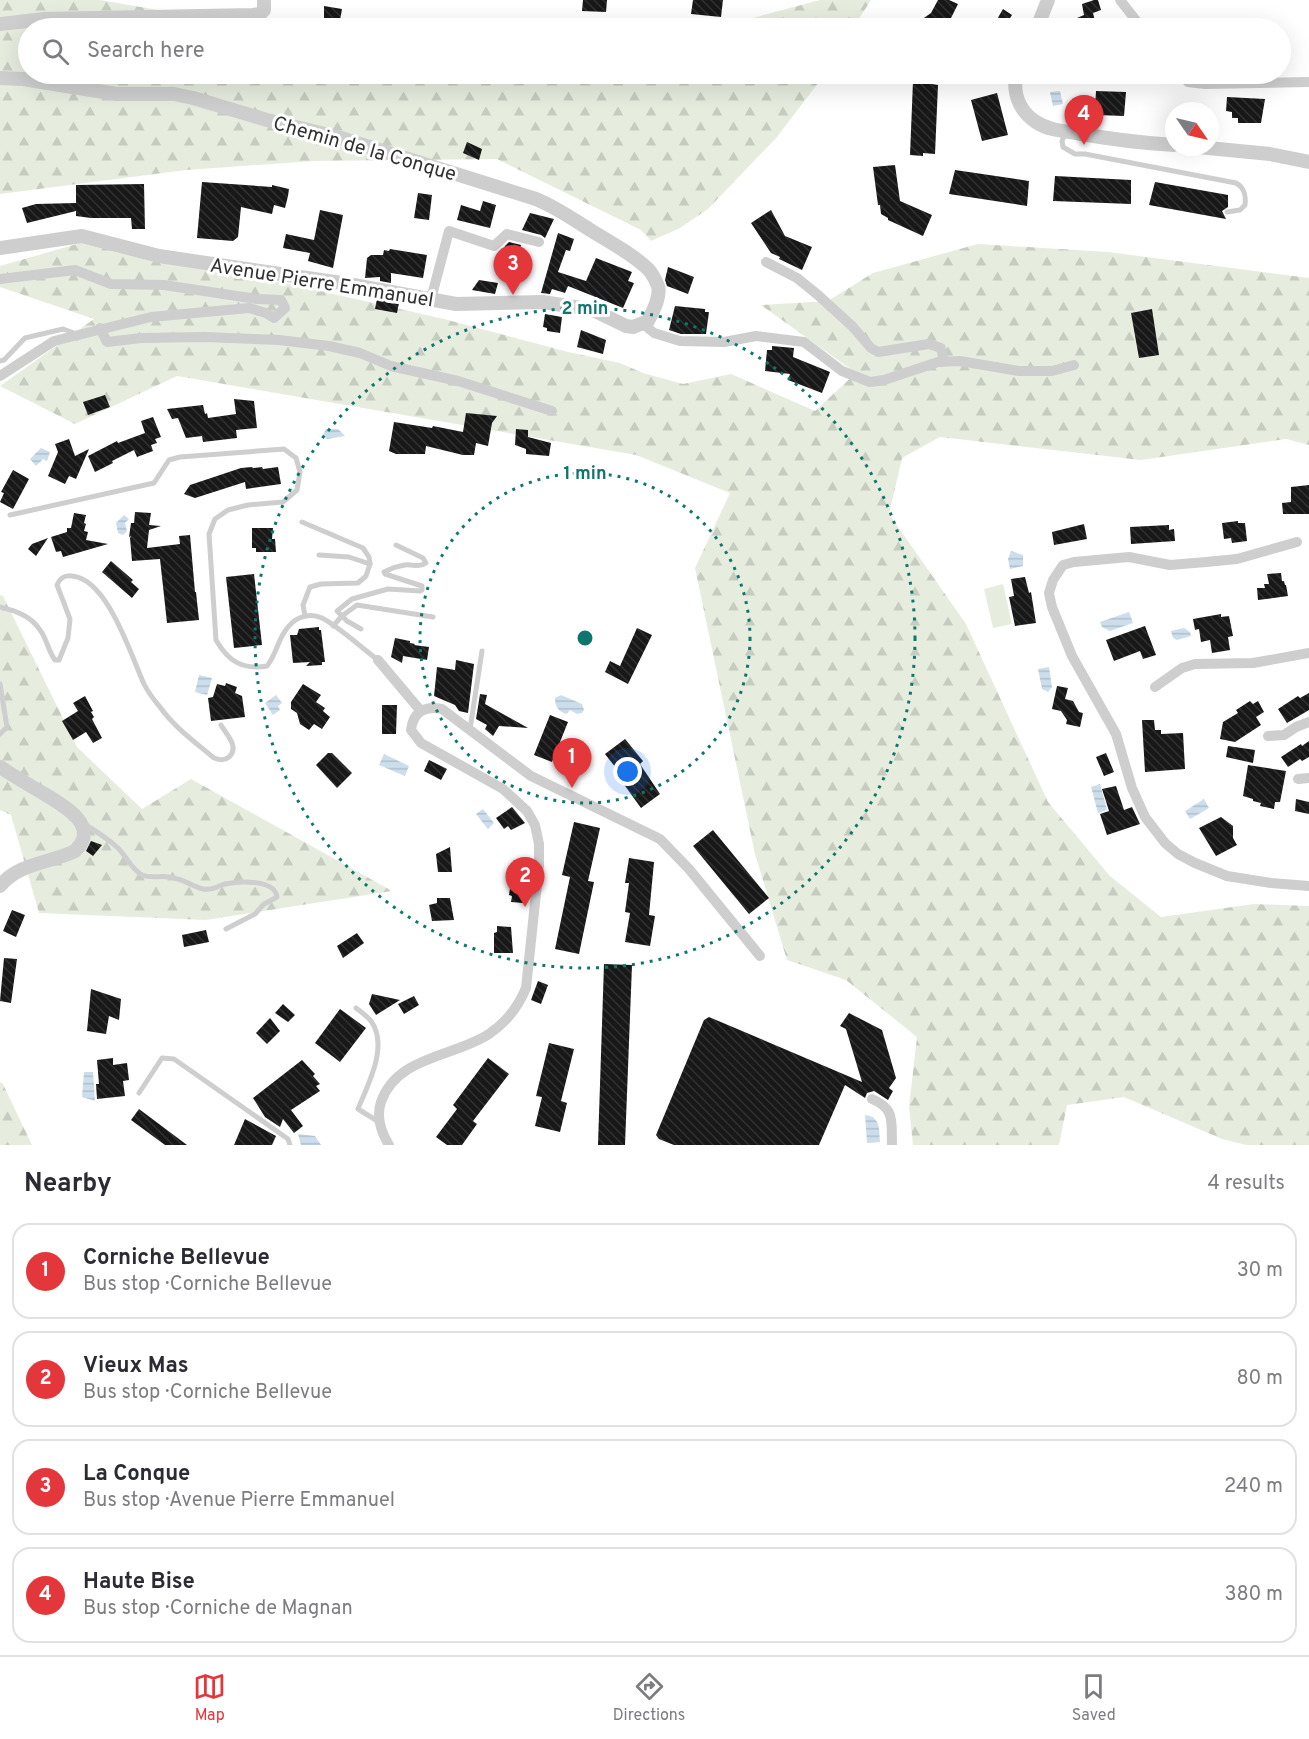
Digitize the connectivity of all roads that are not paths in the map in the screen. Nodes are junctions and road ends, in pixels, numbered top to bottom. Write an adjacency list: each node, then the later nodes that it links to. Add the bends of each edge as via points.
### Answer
1 (264, 0): 4 (street, via 264,10 253,15)
2 (1048, 0): 5 (street)
3 (1120, 0): 6 (street)
4 (96, 18)
5 (1041, 18)
6 (1134, 18)
7 (18, 22): 8 (street)
8 (0, 24)
9 (0, 78): 10 (street, Chemin de la Conque)
10 (18, 79)
11 (1291, 82): 12 (street)
12 (1309, 82)
13 (54, 84): 25 (street, Chemin de la Conque, via 116,94 194,98 341,138 549,204 618,247 651,273 658,296 651,316)
14 (1016, 84): 15 (street, via 1021,108 1035,122)
15 (1065, 131): 16 (street); 19 (lane, via 1064,147 1075,154 1242,186 1245,205)
16 (1165, 144)
17 (1219, 149): 18 (street)
18 (1309, 162)
19 (1227, 212)
20 (539, 242): 24 (street, via 507,234 494,246 449,231)
21 (0, 248): 24 (street, Avenue Pierre Emmanuel, via 82,236 159,256)
22 (766, 262): 29 (street, via 797,278 878,352 929,344 941,348)
23 (0, 279): 26 (street, via 75,270 111,284 164,285 280,300 285,308 274,318 249,308 151,316)
24 (431, 299): 25 (street, Avenue Pierre Emmanuel, via 456,304 543,302 593,310 626,326)
25 (643, 324): 29 (street, via 654,333 680,341 724,342 756,336 804,342 842,371 870,382)
26 (100, 328): 27 (street); 32 (street, via 107,342 203,337 329,346)
27 (78, 334): 28 (lane, via 63,329 25,338); 31 (street, via 54,341)
28 (0, 361)
29 (944, 361): 30 (street, via 1019,370 1052,371)
30 (1074, 365)
31 (0, 376)
32 (552, 411)
33 (10, 514): 40 (lane, via 154,483 170,460 180,457 284,449 296,458 300,472 297,490 283,502 228,510 215,519 208,534 216,640 224,654 239,663 256,668 267,666 282,635)
34 (302, 522): 38 (lane, via 363,548)
35 (1297, 542): 59 (street, via 1237,559 1206,562 1170,565 1129,557 1074,562 1064,565 1049,593 1072,656 1116,734 1145,817 1165,843 1178,854 1227,876)
36 (396, 545): 41 (lane, via 426,563 405,565 385,574 417,583 422,590 388,589 352,599 338,611)
37 (319, 555): 38 (lane, via 349,557)
38 (370, 564): 40 (lane, via 366,576 358,583 310,587 303,604)
39 (0, 607): 52 (lane, via 30,618 52,656 59,660 70,620 57,585 66,576 83,580 106,602 117,620 145,686 161,710 214,758 225,760 234,750)
40 (305, 616): 43 (lane, via 321,618)
41 (342, 616): 42 (lane, via 357,605); 43 (lane); 44 (lane)
42 (433, 617)
43 (333, 626): 47 (lane)
44 (361, 629)
45 (482, 651): 53 (lane)
46 (1309, 653): 49 (street, via 1253,663 1195,664 1182,668)
47 (378, 660): 50 (street)
48 (0, 684): 54 (lane, via 7,726)
49 (1155, 687)
50 (420, 710): 53 (street, via 442,709); 65 (street, via 411,730 421,743 503,789 527,811 536,825 539,865 526,988 520,1001 491,1033 395,1077 379,1107)
51 (1309, 722): 55 (street, via 1284,735)
52 (221, 725)
53 (470, 731): 61 (street, via 531,776 660,839)
54 (0, 734)
55 (1268, 736)
56 (0, 767): 57 (street, via 68,808)
57 (80, 822): 58 (street, via 84,838 75,851 26,867); 60 (lane, via 119,849 140,874 183,879 211,890 225,884 253,882 273,887 278,897)
58 (0, 886)
59 (1309, 886)
60 (226, 929)
61 (760, 956)
62 (356, 1008): 65 (lane, via 372,1022 379,1047 358,1109)
63 (138, 1093): 66 (lane, via 162,1058 174,1059 288,1139)
64 (872, 1099): 68 (street, via 891,1112)
65 (379, 1122): 67 (street)
66 (290, 1145)
67 (389, 1145)
68 (892, 1145)

